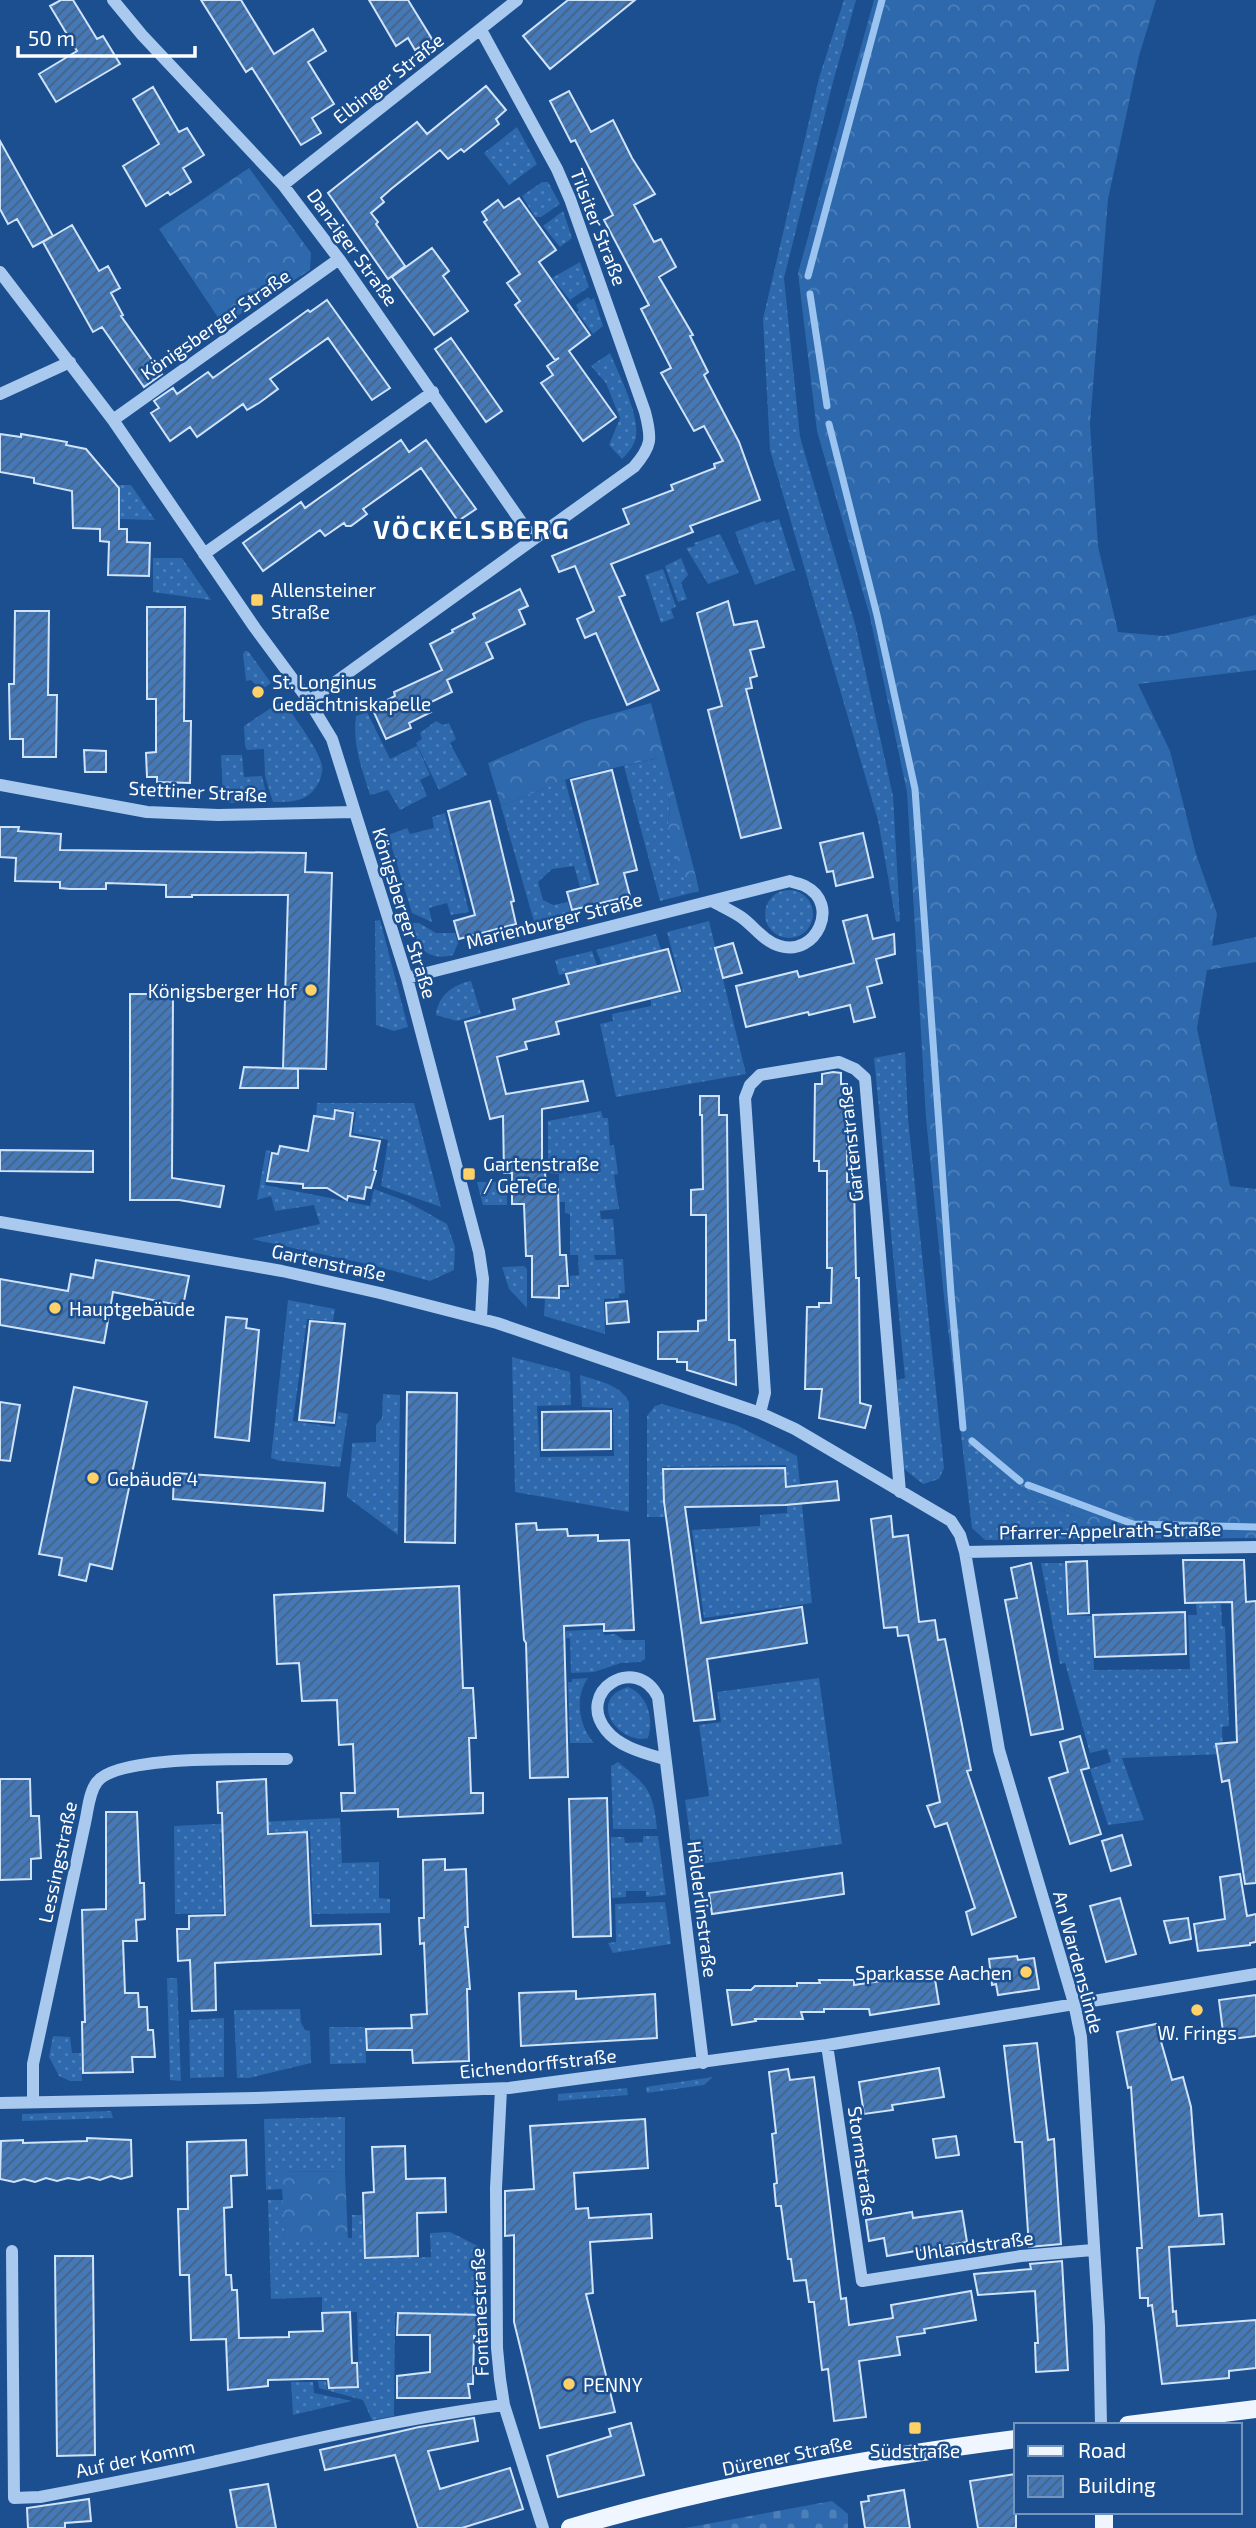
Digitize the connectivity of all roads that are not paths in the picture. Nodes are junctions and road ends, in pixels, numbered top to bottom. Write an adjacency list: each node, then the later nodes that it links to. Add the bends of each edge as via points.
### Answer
1 (113, 0): 4 (street, Danziger Straße)
2 (517, 0): 3 (street, Elbinger Straße)
3 (481, 30): 4 (street, Elbinger Straße); 11 (street, Tilsiter Straße, via 570,199 649,429 648,450 634,467)
4 (283, 185): 5 (street, Danziger Straße)
5 (340, 259): 8 (street, Danziger Straße); 10 (street, Königsberger Straße)
6 (0, 272): 7 (street, Königsberger Straße)
7 (71, 362): 9 (street); 10 (street, Königsberger Straße)
8 (433, 392): 11 (street, Danziger Straße); 12 (street)
9 (0, 394)
10 (113, 420): 12 (street, Königsberger Straße)
11 (533, 539): 13 (street)
12 (204, 554): 13 (street, Königsberger Straße)
13 (309, 701): 15 (street, Königsberger Straße, via 332,739)
14 (0, 785): 15 (street, Stettiner Straße, via 147,812)
15 (353, 812): 17 (street, Königsberger Straße)
16 (712, 901): 16 (street, Marienburger Straße, via 790,881 817,895 824,910 822,925 809,943 779,946); 17 (street, Marienburger Straße)
17 (407, 978): 19 (street, Königsberger Straße, via 479,1252 484,1279)
18 (0, 1223): 19 (street, Gartenstraße, via 282,1271)
19 (481, 1318): 20 (street, Gartenstraße)
20 (760, 1413): 21 (street, Gartenstraße); 21 (street, Gartenstraße, via 765,1393 745,1098 760,1075 839,1062 865,1078)
21 (900, 1492): 22 (street, Gartenstraße)
22 (951, 1521): 24 (street, An Wardenslinde)
23 (1256, 1547): 24 (street, Pfarrer-Appelrath-Straße)
24 (965, 1552): 28 (street, An Wardenslinde, via 999,1750)
25 (287, 1759): 32 (street, Lessingstraße, via 152,1763 99,1779 85,1823 33,2064)
26 (664, 1759): 26 (street, Hölderlinstraße, via 654,1688 634,1678 604,1687 598,1701 604,1729 636,1751); 30 (street, Hölderlinstraße)
27 (1256, 1974): 28 (street, Eichendorffstraße)
28 (1074, 2003): 29 (street, Eichendorffstraße); 34 (street, An Wardenslinde, via 1081,2037)
29 (827, 2045): 30 (street, Eichendorffstraße); 36 (street, Stormstraße)
30 (703, 2063): 31 (street, Eichendorffstraße)
31 (501, 2089): 32 (street, Eichendorffstraße); 37 (street, Fontanestraße, via 497,2324)
32 (33, 2101): 33 (street, Eichendorffstraße)
33 (0, 2102)
34 (1093, 2250): 36 (street, Uhlandstraße, via 1021,2256); 39 (street, An Wardenslinde)
35 (12, 2251): 37 (street, Auf der Komm, via 15,2498 209,2463 328,2434)
36 (862, 2281)
37 (504, 2405): 42 (street, Fontanestraße)
38 (1256, 2409): 40 (main road)
39 (1101, 2423)
40 (1144, 2423)
41 (1014, 2439): 43 (main road, Dürener Straße, via 899,2454 793,2475)
42 (543, 2528)
43 (570, 2528)

